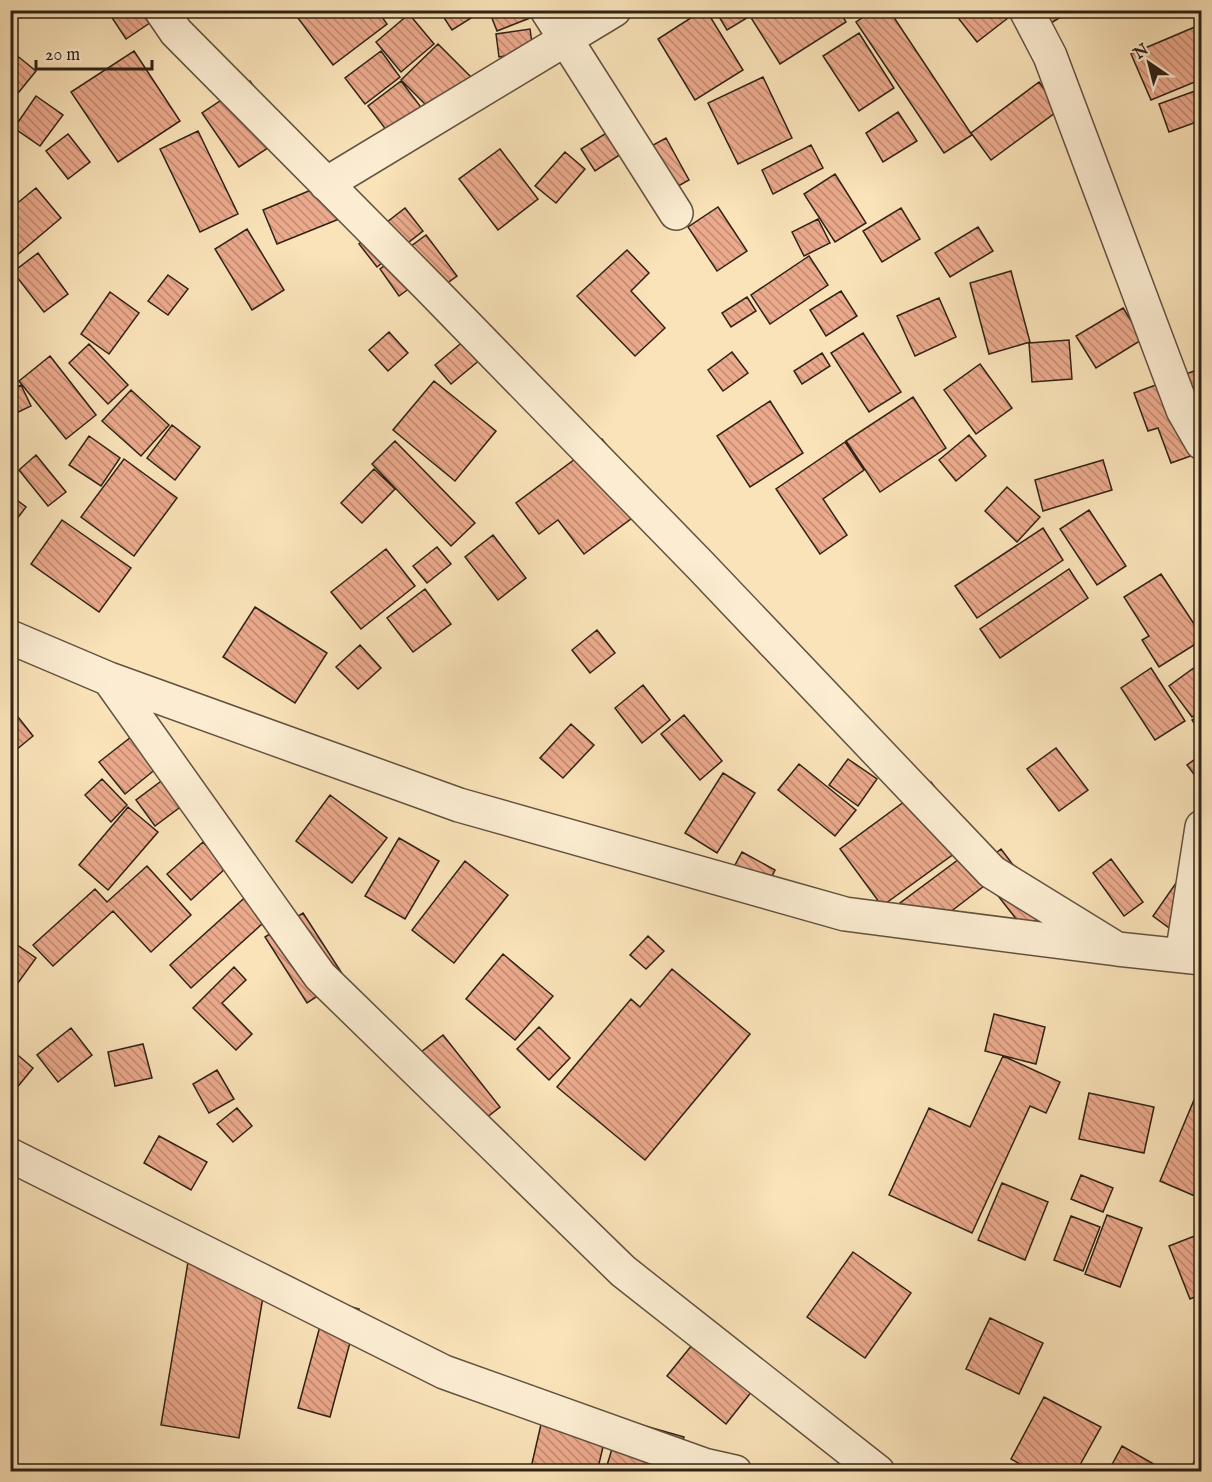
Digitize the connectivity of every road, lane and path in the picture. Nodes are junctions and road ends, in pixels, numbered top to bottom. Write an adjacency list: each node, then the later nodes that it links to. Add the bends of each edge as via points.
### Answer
1 (161, 10): 6 (street, via 176,32)
2 (547, 10): 5 (street)
3 (614, 10): 5 (street)
4 (1026, 10): 8 (street, via 1050,56 1183,410)
5 (565, 39): 6 (street); 7 (street)
6 (327, 184): 12 (street, via 692,557 992,872)
7 (676, 213)
8 (1202, 443)
9 (10, 637): 10 (street)
10 (109, 679): 12 (street, via 459,805 845,914); 16 (street, via 320,976 623,1271)
11 (1202, 827): 13 (street)
12 (1117, 949): 13 (street)
13 (1192, 957)
14 (10, 1155): 15 (street, via 444,1372 704,1465)
15 (735, 1472)
16 (878, 1472)

